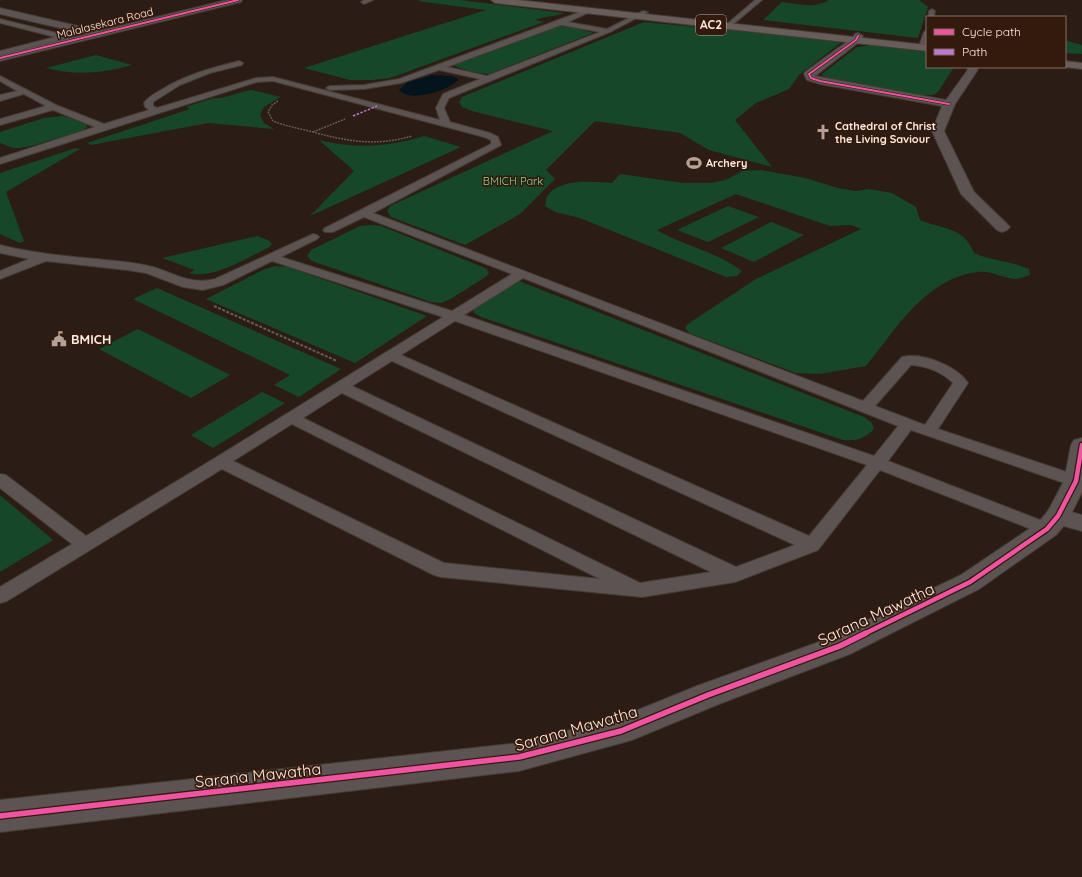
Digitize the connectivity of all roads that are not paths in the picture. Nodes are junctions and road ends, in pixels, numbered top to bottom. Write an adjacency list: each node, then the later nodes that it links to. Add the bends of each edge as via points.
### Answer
1 (238, 0): 12 (street, Malalasekara Road)
2 (495, 0): 6 (main road, AC2)
3 (535, 0): 7 (main road, AC2)
4 (760, 0): 10 (lane)
5 (0, 11): 12 (street)
6 (588, 11): 7 (main road, AC2); 9 (lane)
7 (642, 14): 10 (main road, AC2); 11 (lane)
8 (0, 21): 13 (lane)
9 (560, 22): 11 (lane); 24 (lane)
10 (731, 24): 14 (main road, AC2)
11 (608, 31): 27 (lane)
12 (99, 34): 15 (street, Malalasekara Road)
13 (63, 38): 15 (lane); 17 (lane)
14 (857, 38): 16 (main road, AC2); 33 (street, via 809,74 811,78)
15 (74, 40): 18 (street, Malalasekara Road)
16 (926, 45)
17 (0, 53)
18 (0, 58)
19 (1066, 59): 20 (main road)
20 (1082, 61)
21 (239, 63): 35 (lane, via 177,83 150,100 149,107)
22 (1066, 64): 23 (main road)
23 (1082, 66)
24 (438, 67): 27 (lane); 30 (lane, via 386,85)
25 (973, 68): 33 (street)
26 (0, 78): 28 (lane)
27 (488, 79): 37 (lane, via 446,96 440,108)
28 (10, 84): 29 (lane); 31 (lane)
29 (0, 86)
30 (311, 89): 35 (lane, via 273,79 256,80); 37 (lane)
31 (23, 92): 32 (lane); 34 (lane)
32 (0, 98)
33 (949, 104): 43 (street, via 938,131 968,194)
34 (52, 107): 36 (lane); 38 (lane)
35 (156, 111): 38 (lane)
36 (0, 122)
37 (444, 123): 42 (lane, via 487,135 496,140 496,145)
38 (104, 127): 40 (lane)
39 (0, 149): 40 (lane)
40 (18, 155): 41 (lane)
41 (0, 161)
42 (364, 213): 44 (lane); 49 (lane)
43 (1002, 227)
44 (329, 230)
45 (313, 237): 48 (lane)
46 (0, 249): 47 (lane)
47 (46, 257): 48 (lane, via 150,270 187,284 203,286 219,282); 50 (lane)
48 (270, 257): 51 (lane)
49 (522, 273): 51 (lane); 54 (lane)
50 (0, 275)
51 (452, 316): 52 (lane); 60 (lane)
52 (390, 355): 53 (lane); 65 (lane)
53 (342, 386): 55 (lane); 66 (lane)
54 (866, 407): 56 (lane); 57 (lane, via 907,360 921,361 955,375 961,383)
55 (291, 418): 59 (lane); 67 (lane)
56 (908, 424): 57 (lane); 60 (lane)
57 (929, 431): 62 (lane)
58 (1082, 445): 62 (street, Sarana Mawatha)
59 (221, 462): 64 (lane); 67 (lane, via 441,570)
60 (878, 463): 63 (lane); 65 (lane)
61 (0, 479): 64 (lane)
62 (1076, 481): 63 (street, Sarana Mawatha)
63 (1062, 523): 69 (street, Sarana Mawatha, via 970,582 840,646 708,695 621,731 519,757)
64 (84, 544): 68 (lane)
65 (812, 545): 66 (lane)
66 (735, 575): 67 (lane)
67 (642, 590)
68 (0, 596)
69 (0, 816)

